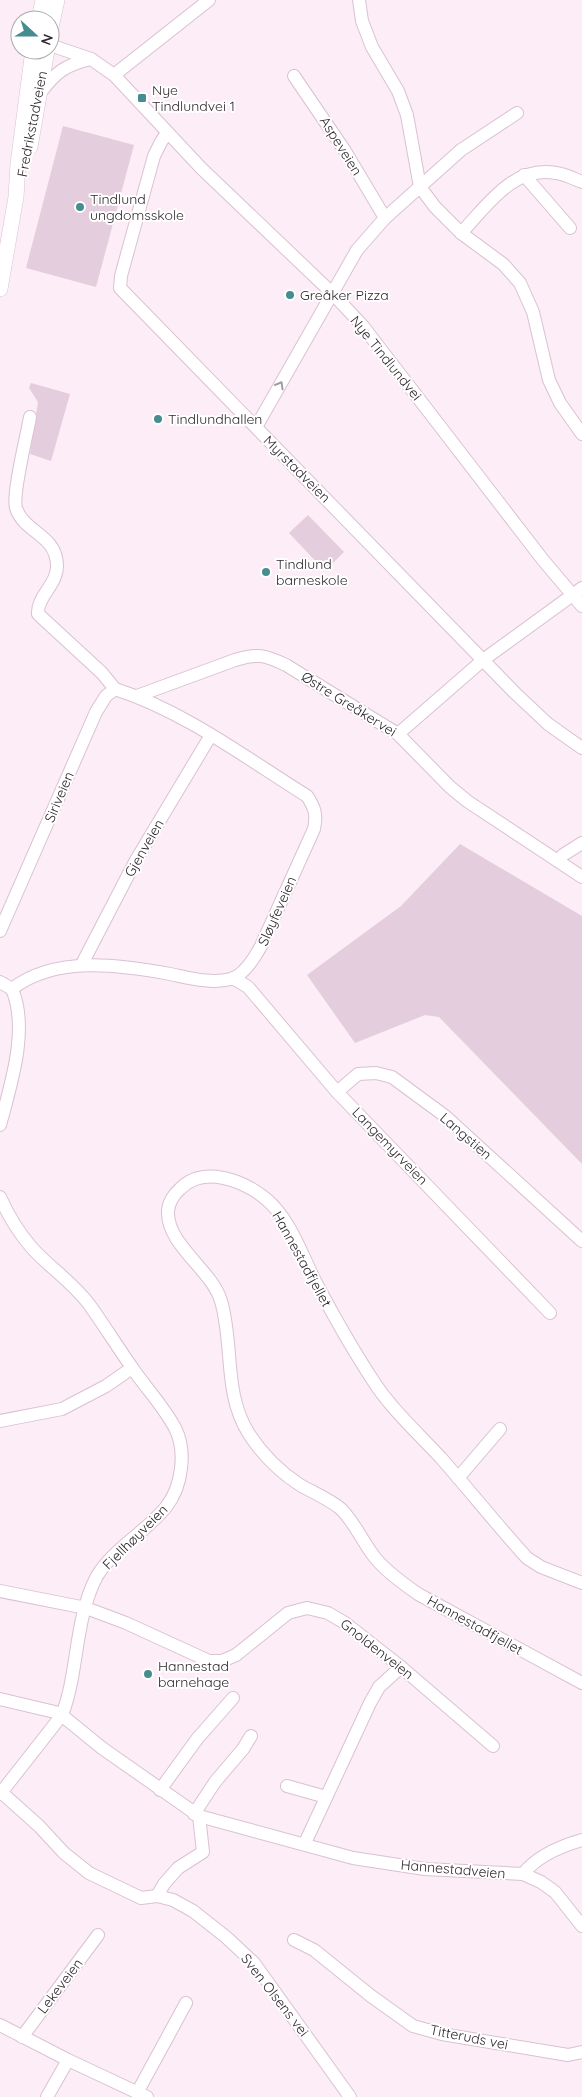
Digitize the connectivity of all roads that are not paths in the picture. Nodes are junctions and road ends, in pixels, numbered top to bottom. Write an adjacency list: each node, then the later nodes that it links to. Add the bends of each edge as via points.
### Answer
1 (209, 0): 7 (street)
2 (359, 0): 14 (street, via 362,21 372,47 398,91 407,115)
3 (60, 48): 4 (street, Nye Tindlundvei)
4 (91, 59): 7 (street, Nye Tindlundvei); 9 (street, via 59,71)
5 (33, 60): 15 (main road, Fredrikstadveien)
6 (45, 60): 9 (main road, Fredrikstadveien)
7 (114, 75): 11 (street, Nye Tindlundvei)
8 (294, 76): 16 (street, Aspeveien)
9 (38, 95): 15 (main road, Fredrikstadveien, via 27,164)
10 (517, 113): 14 (street, via 461,150)
11 (167, 133): 20 (street, Nye Tindlundvei); 22 (street, Myrstadveien, via 154,156 120,288)
12 (524, 175): 13 (street, via 555,172); 17 (street); 18 (street, via 508,184)
13 (582, 182)
14 (420, 187): 16 (street); 18 (street)
15 (16, 197): 19 (main road, Fredrikstadveien)
16 (385, 218): 20 (street, via 357,250)
17 (570, 228)
18 (461, 233): 23 (street, via 503,264 520,283 533,312 549,380 560,403)
19 (0, 289)
20 (332, 293): 22 (street, one-way to 20); 25 (street, Nye Tindlundvei, via 362,325)
21 (30, 417): 28 (street, via 15,501 20,516 53,546 57,565 54,580 38,607 38,614)
22 (256, 427): 27 (street, Myrstadveien)
23 (582, 434)
24 (582, 588): 25 (street)
25 (572, 596): 26 (street, Nye Tindlundvei); 27 (street)
26 (582, 606)
27 (483, 660): 30 (street); 32 (street, Myrstadveien, via 548,724)
28 (115, 689): 29 (street); 36 (street, Siriveien, via 96,712)
29 (137, 696): 30 (street, Østre Greåkervei, via 250,655 268,656); 31 (street, Sløyfeveien)
30 (398, 734): 34 (street, Østre Greåkervei, via 450,787)
31 (211, 735): 37 (street, Gjenveien, via 136,860); 38 (street, Sløyfeveien, via 307,796 316,818 314,829 261,946 242,972)
32 (582, 748)
33 (582, 843): 34 (street)
34 (558, 861): 35 (street, Østre Greåkervei)
35 (582, 877)
36 (0, 931)
37 (82, 964): 38 (street, via 141,969 212,981); 40 (street, via 23,980)
38 (233, 978): 41 (street, Langemyrveien, via 248,987)
39 (0, 982): 40 (street)
40 (12, 989): 42 (street, via 18,1002 19,1020 15,1065)
41 (337, 1092): 44 (street, Langstien, via 358,1074 376,1073 392,1077 445,1116); 45 (street, Langemyrveien)
42 (0, 1125)
43 (0, 1197): 46 (street, Fjellhøyveien, via 31,1248 89,1304)
44 (582, 1241)
45 (550, 1313)
46 (132, 1368): 47 (street, via 62,1409); 52 (street, Fjellhøyveien, via 175,1429 182,1460 178,1486 157,1519 103,1568)
47 (0, 1421)
48 (500, 1429): 49 (street)
49 (458, 1478): 50 (street, Hannestadfjellet, via 527,1558); 54 (street, Hannestadfjellet, via 374,1382 332,1313 283,1219 268,1200 235,1181 200,1177 187,1182 171,1201 168,1211 170,1223 178,1240 220,1299 233,1392 247,1432 259,1448 284,1474 341,1510 377,1560 398,1580)
50 (582, 1583)
51 (0, 1591): 52 (street, Gnoldenveien)
52 (86, 1608): 53 (street, Gnoldenveien, via 216,1662 236,1655 288,1613 314,1609 345,1623); 57 (street, Fjellhøyveien)
53 (400, 1666): 59 (street, Gnoldenveien); 63 (street, via 373,1697)
54 (582, 1684)
55 (233, 1698): 61 (street, via 197,1739)
56 (0, 1699): 57 (street, Hannestadveien)
57 (62, 1715): 61 (street, Hannestadveien); 62 (street, Fjellhøyveien)
58 (250, 1736): 64 (street)
59 (493, 1746)
60 (287, 1786): 63 (street)
61 (160, 1790): 64 (street, Hannestadveien)
62 (1, 1793): 68 (street, Sven Olsens vei, via 89,1873 141,1898)
63 (326, 1797): 66 (street)
64 (196, 1815): 66 (street, Hannestadveien); 68 (street, via 203,1852 178,1868)
65 (582, 1840): 67 (street, via 560,1846)
66 (305, 1844): 67 (street, Hannestadveien, via 353,1858 425,1869)
67 (523, 1874): 69 (street, Hannestadveien, via 555,1892)
68 (157, 1896): 79 (street, Sven Olsens vei, via 193,1911 254,1964)
69 (582, 1926)
70 (98, 1935): 74 (street, Lekeveien)
71 (294, 1940): 75 (street, Titteruds vei, via 314,1950 413,2026 442,2034 568,2055)
72 (186, 2003): 77 (street)
73 (0, 2025): 74 (street)
74 (22, 2037): 76 (street)
75 (582, 2052)
76 (68, 2060): 77 (street); 78 (street)
77 (142, 2095)
78 (47, 2097)
79 (350, 2097)

